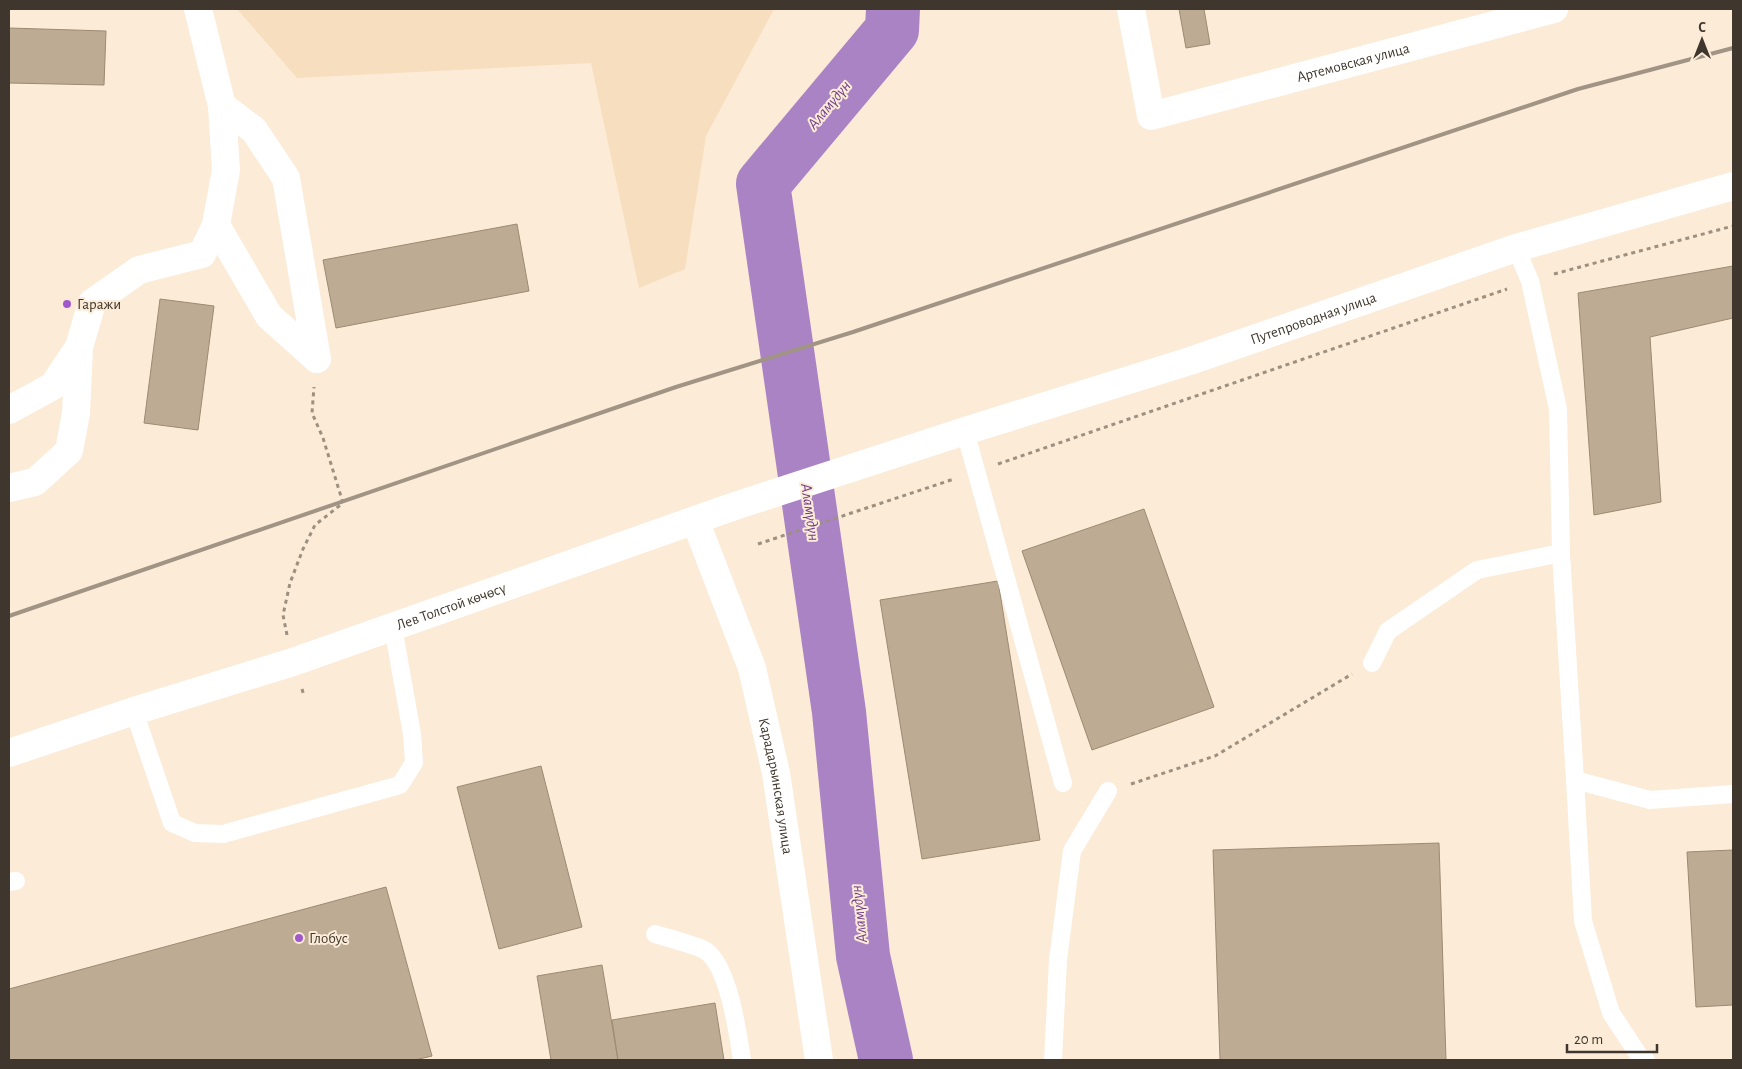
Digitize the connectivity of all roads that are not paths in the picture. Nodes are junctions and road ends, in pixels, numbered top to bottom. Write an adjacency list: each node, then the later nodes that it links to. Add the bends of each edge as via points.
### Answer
1 (198, 9): 4 (street)
2 (1131, 9): 3 (street, Артемовская улица, via 1150,116)
3 (1554, 9)
4 (222, 106): 6 (street, via 226,170); 6 (street, via 254,130 286,178 317,359 269,316)
5 (1733, 186): 7 (street, Путепроводная улица)
6 (216, 225): 8 (street, via 202,254 139,270 92,303)
7 (1516, 248): 10 (street, Путепроводная улица, via 1190,361); 14 (lane, via 1530,281 1558,408)
8 (79, 347): 9 (street, via 53,386); 12 (street, via 76,413 69,451 35,482)
9 (9, 410)
10 (965, 431): 11 (street, Путепроводная улица); 20 (lane)
11 (894, 455): 13 (street, Лев Толстой көчөсү)
12 (9, 488)
13 (695, 520): 15 (street, Лев Толстой көчөсү); 25 (street, Карадарьинская улица, via 752,668 776,773)
14 (1561, 553): 16 (lane, via 1477,570 1388,631); 19 (lane)
15 (393, 627): 17 (street, Лев Толстой көчөсү); 17 (lane, via 414,763 400,785 223,834 195,833 172,823)
16 (1372, 663)
17 (134, 711): 18 (street, Лев Толстой көчөсү)
18 (9, 753)
19 (1575, 780): 22 (lane, via 1650,800); 27 (lane, via 1583,921 1611,1013 1640,1057)
20 (1063, 783)
21 (1108, 792): 26 (lane, via 1072,851 1058,960)
22 (1733, 794)
23 (655, 934): 24 (lane, via 707,952 720,971 733,1007)
24 (742, 1060)
25 (819, 1060)
26 (1053, 1060)
27 (1646, 1060)

